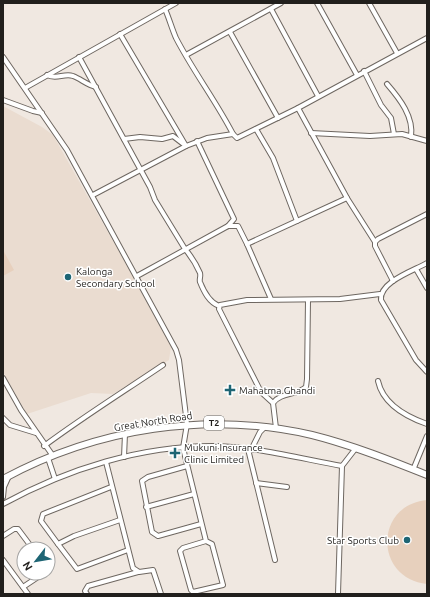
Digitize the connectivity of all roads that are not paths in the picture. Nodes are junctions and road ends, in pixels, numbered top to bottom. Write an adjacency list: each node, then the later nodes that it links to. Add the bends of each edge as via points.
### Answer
1 (176, 3): 5 (street)
2 (282, 3): 6 (street)
3 (317, 3): 16 (street)
4 (369, 3): 10 (street)
5 (165, 9): 8 (street); 11 (street)
6 (271, 9): 7 (street); 20 (street)
7 (230, 32): 11 (street); 24 (street)
8 (120, 34): 13 (street); 33 (street)
9 (427, 38): 10 (street)
10 (397, 53): 14 (street)
11 (186, 55): 27 (street)
12 (3, 57): 19 (street)
13 (79, 57): 15 (street); 18 (street)
14 (364, 71): 16 (street); 28 (street, via 381,105 391,118)
15 (48, 75): 18 (street, via 56,78 71,75 85,84); 19 (street)
16 (357, 75): 20 (street)
17 (387, 84): 29 (street, via 408,111)
18 (96, 87): 30 (street)
19 (25, 88): 23 (street)
20 (318, 96): 22 (street)
21 (3, 100): 23 (street)
22 (298, 108): 24 (street); 26 (street)
23 (42, 113): 35 (street)
24 (278, 118): 25 (street)
25 (256, 129): 27 (street, via 237,138); 39 (street, via 273,158)
26 (311, 133): 28 (street, via 370,136); 36 (street)
27 (233, 134): 31 (street)
28 (394, 134): 29 (street)
29 (411, 137): 32 (street)
30 (124, 139): 33 (street, via 162,139 173,136); 34 (street)
31 (197, 141): 33 (street); 38 (street)
32 (427, 141)
33 (186, 146): 34 (street)
34 (141, 170): 35 (street); 44 (street, via 155,200)
35 (93, 195): 47 (street)
36 (346, 198): 39 (street); 42 (street)
37 (427, 214): 42 (street)
38 (234, 220): 40 (street); 41 (street)
39 (297, 221): 43 (street)
40 (228, 226): 41 (street); 44 (street)
41 (238, 226): 43 (street)
42 (375, 242): 48 (street)
43 (247, 244): 51 (street)
44 (185, 249): 47 (street); 53 (street, via 200,274 200,281 209,300)
45 (427, 263): 46 (street)
46 (416, 269): 48 (street); 49 (street)
47 (137, 276): 60 (street, via 178,355)
48 (393, 280): 50 (street)
49 (427, 288)
50 (380, 294): 52 (street); 55 (street, via 416,360)
51 (271, 299): 52 (street); 53 (street)
52 (308, 300): 58 (street, via 306,387 279,396)
53 (219, 306): 58 (street, via 261,392)
54 (163, 365): 67 (street)
55 (427, 372)
56 (3, 378): 64 (street)
57 (378, 381): 61 (street, via 382,392 397,409)
58 (273, 403): 63 (street)
59 (3, 418): 64 (street, via 10,425)
60 (188, 424): 62 (highway, Great North Road / T2, via 222,423); 65 (highway, Great North Road / T2); 68 (street)
61 (427, 424)
62 (265, 427): 63 (highway, Great North Road / T2); 70 (street)
63 (276, 428): 69 (highway, Great North Road / T2)
64 (36, 432): 67 (street)
65 (125, 434): 71 (highway, Great North Road / T2, via 95,441); 72 (street)
66 (427, 436): 76 (street)
67 (44, 446): 71 (street)
68 (183, 448): 70 (street, via 217,446); 72 (street, via 168,448); 74 (street)
69 (356, 448): 75 (street); 76 (highway, Great North Road / T2)
70 (250, 450): 75 (street); 81 (street)
71 (50, 457): 78 (highway, Great North Road / T2); 80 (street)
72 (124, 457): 73 (street)
73 (106, 462): 80 (street); 82 (street)
74 (187, 466): 84 (street); 87 (street, via 143,479 141,483)
75 (342, 466): 103 (street)
76 (413, 470): 77 (highway, Great North Road / T2)
77 (427, 475)
78 (9, 476): 79 (highway, Great North Road / T2); 85 (street)
79 (3, 478)
80 (55, 479): 86 (street)
81 (256, 483): 83 (street); 96 (street)
82 (111, 487): 88 (street); 93 (street, via 43,514 41,521)
83 (287, 487)
84 (194, 494): 87 (street); 89 (street)
85 (3, 497)
86 (3, 504)
87 (146, 507): 89 (street, via 152,532 158,536)
88 (120, 520): 93 (street); 94 (street)
89 (201, 524): 92 (street)
90 (3, 536): 91 (street, via 18,529)
91 (27, 541)
92 (206, 541): 92 (street, via 180,551 193,592 223,585 212,544)
93 (58, 544): 94 (street, via 77,569)
94 (128, 550): 97 (street, via 133,568)
95 (3, 560): 99 (street)
96 (275, 560)
97 (140, 572): 101 (street, via 88,586 85,591); 102 (street, via 150,569 155,572)
98 (32, 581): 99 (street)
99 (23, 587): 100 (street)
100 (28, 594)
101 (87, 594)
102 (161, 594)
103 (338, 594)

